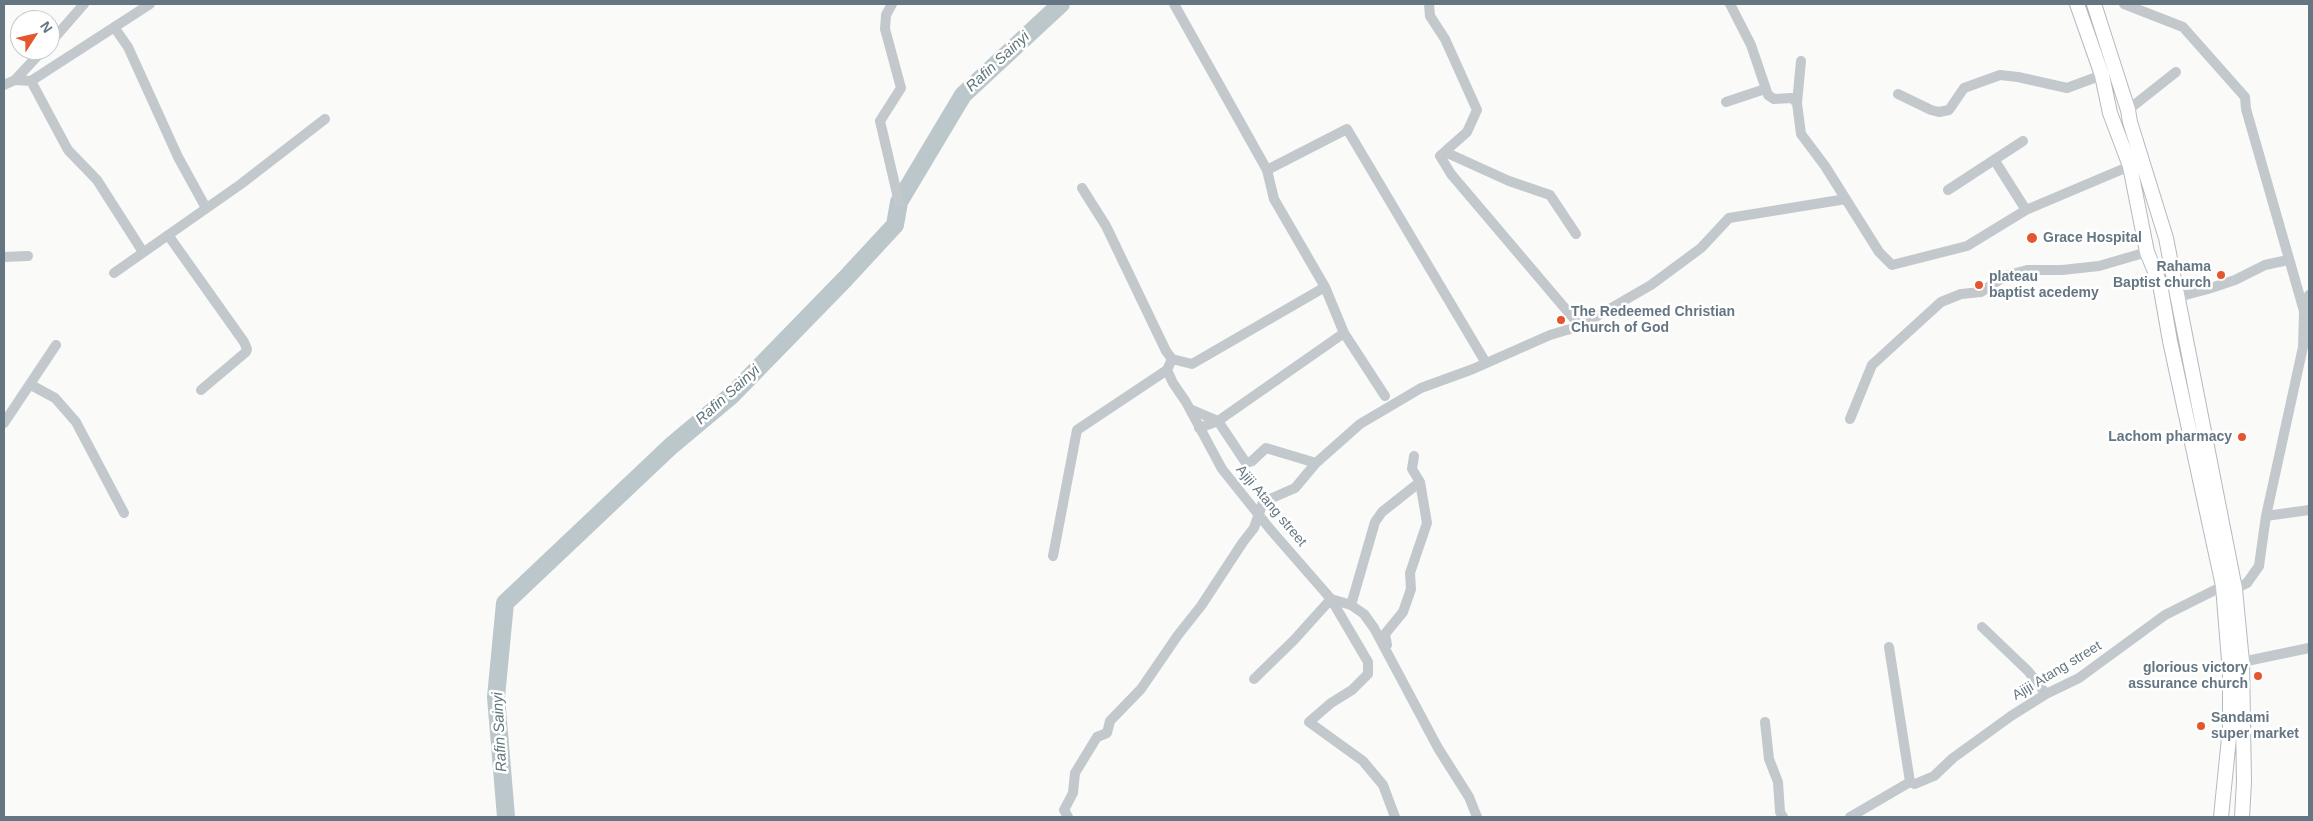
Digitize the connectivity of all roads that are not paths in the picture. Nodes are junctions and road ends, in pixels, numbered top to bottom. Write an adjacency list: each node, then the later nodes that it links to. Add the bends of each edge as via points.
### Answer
1 (84, 4): 11 (street)
2 (150, 4): 10 (street)
3 (892, 4): 33 (street, via 886,15 885,29 901,88 880,121)
4 (1174, 4): 29 (street)
5 (1429, 4): 26 (street, via 1430,16 1445,39 1477,110 1467,132)
6 (1730, 4): 19 (street, via 1751,45)
7 (2077, 4): 15 (main road)
8 (2094, 4): 23 (main road)
9 (2124, 4): 42 (street, via 2183,27 2245,97)
10 (114, 27): 17 (street); 34 (street, via 128,47 178,157)
11 (60, 32)
12 (34, 60): 16 (street)
13 (1801, 61): 22 (street)
14 (2176, 72): 23 (street)
15 (2102, 75): 20 (street, via 2067,88 2000,75 1964,88 1949,110 1939,112); 28 (main road, via 2110,112)
16 (15, 80): 17 (street); 18 (street)
17 (31, 80): 38 (street, via 68,150 97,180)
18 (4, 85)
19 (1765, 89): 21 (street); 22 (street, via 1774,99 1792,98)
20 (1898, 94)
21 (1726, 102)
22 (1797, 103): 32 (street, via 1800,134)
23 (2128, 110): 46 (main road, via 2166,238)
24 (325, 119): 34 (street)
25 (2023, 141): 27 (street)
26 (1445, 152): 37 (street, via 1509,181 1550,195); 48 (street, via 1440,156 1451,174)
27 (1995, 161): 31 (street); 35 (street)
28 (2130, 166): 35 (street); 39 (main road)
29 (1267, 170): 44 (street, via 1274,199); 52 (street, via 1347,129)
30 (1082, 188): 51 (street, via 1106,226)
31 (1948, 190)
32 (1846, 199): 35 (street, via 1879,252 1892,265 1967,246); 48 (street, via 1729,218 1701,248 1651,285)
33 (899, 202)
34 (206, 208): 36 (street)
35 (2026, 210)
36 (168, 234): 38 (street); 55 (street, via 247,349)
37 (1576, 234)
38 (143, 252): 43 (street)
39 (2147, 252): 58 (street, via 2099,266 2027,270 2005,276 1981,292 1961,294 1941,302 1872,365); 70 (main road, via 2160,284 2170,340)
40 (4, 256): 41 (street)
41 (28, 256)
42 (2288, 260): 46 (street, via 2265,265 2235,280); 47 (street)
43 (114, 273)
44 (1324, 287): 49 (street); 51 (street, via 1192,364)
45 (2309, 295): 47 (street)
46 (2178, 297): 70 (main road)
47 (2304, 312): 68 (street, Ajiji Atang street, via 2303,346)
48 (1580, 326): 52 (street, via 1550,335)
49 (1344, 333): 56 (street); 59 (street)
50 (56, 345): 54 (street)
51 (1172, 360): 53 (street)
52 (1486, 363): 63 (street, via 1421,388 1388,407 1360,424)
53 (1167, 370): 57 (street, Ajiji Atang street); 69 (street, via 1077,430)
54 (31, 385): 60 (street); 66 (street, via 55,398 76,422)
55 (200, 390)
56 (1385, 396)
57 (1190, 409): 59 (street); 61 (street, Ajiji Atang street)
58 (1850, 419)
59 (1218, 421): 61 (street); 63 (street, via 1246,463 1252,462 1266,448)
60 (4, 423)
61 (1199, 428): 67 (street, Ajiji Atang street, via 1222,469)
62 (1414, 456): 64 (street, via 1412,469)
63 (1316, 463): 67 (street, via 1295,488 1263,502)
64 (1420, 482): 72 (street, via 1382,512 1375,522); 76 (street, via 1426,523 1410,573 1411,589 1403,612 1385,634)
65 (2309, 510): 68 (street)
66 (124, 513)
67 (1260, 514): 71 (street, Ajiji Atang street); 82 (street, via 1254,528 1141,689 1110,721 1107,732 1097,737 1075,772 1073,793 1064,810)
68 (2266, 516): 70 (street, Ajiji Atang street, via 2259,566 2247,583)
69 (1054, 556)
70 (2229, 588): 77 (main road); 79 (street, Ajiji Atang street, via 2165,615 2079,678); 87 (main road, via 2230,728)
71 (1331, 598): 72 (street, Ajiji Atang street); 78 (street); 83 (street, via 1368,662 1368,674 1309,722 1363,761 1383,785)
72 (1351, 606): 76 (street, Ajiji Atang street, via 1364,614)
73 (1982, 627): 79 (street, via 2028,670)
74 (1889, 646): 81 (street)
75 (2309, 648): 77 (street)
76 (1390, 659): 84 (street, Ajiji Atang street, via 1438,748 1469,797)
77 (2242, 662): 88 (main road)
78 (1254, 679)
79 (2046, 694): 81 (street, Ajiji Atang street, via 1953,758 1934,776 1915,784)
80 (1765, 722): 85 (street)
81 (1910, 782): 86 (street, Ajiji Atang street)
82 (1068, 817)
83 (1396, 817)
84 (1477, 817)
85 (1783, 817)
86 (1850, 817)
87 (2221, 817)
88 (2242, 817)

